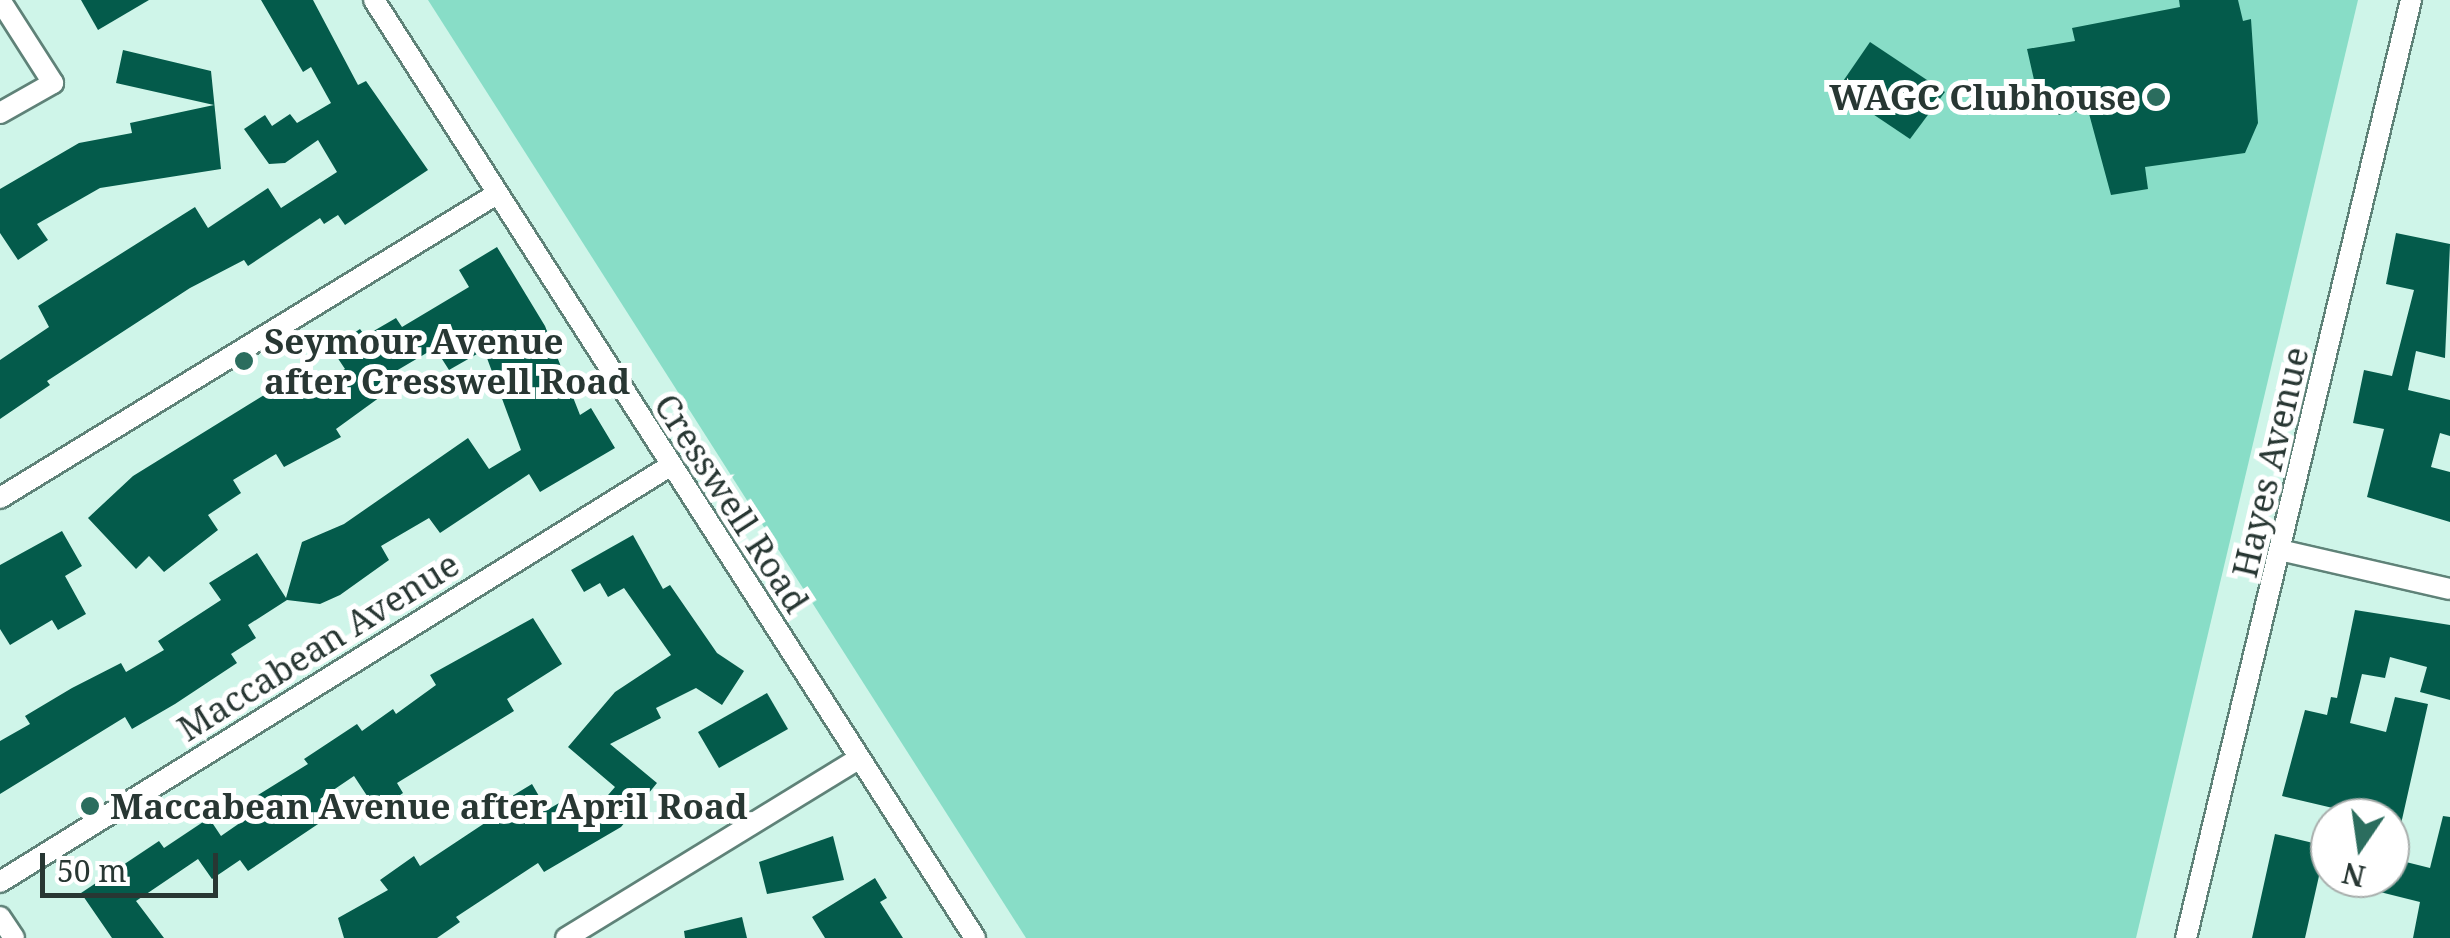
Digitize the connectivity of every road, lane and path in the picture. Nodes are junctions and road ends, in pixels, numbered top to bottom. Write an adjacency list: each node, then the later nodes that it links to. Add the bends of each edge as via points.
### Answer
1 (0, 0): 4 (street, via 53,83)
2 (374, 0): 5 (street, Cresswell Road)
3 (2412, 0): 8 (street, Hayes Avenue)
4 (0, 112)
5 (494, 195): 6 (street, Cresswell Road); 7 (street)
6 (670, 466): 10 (street, Cresswell Road); 11 (street, Maccabean Avenue)
7 (0, 498)
8 (2284, 551): 9 (street); 16 (street, Hayes Avenue)
9 (2450, 589)
10 (857, 760): 14 (street); 15 (street, Cresswell Road)
11 (0, 882)
12 (0, 918): 13 (street)
13 (14, 938)
14 (566, 938)
15 (974, 938)
16 (2186, 938)

